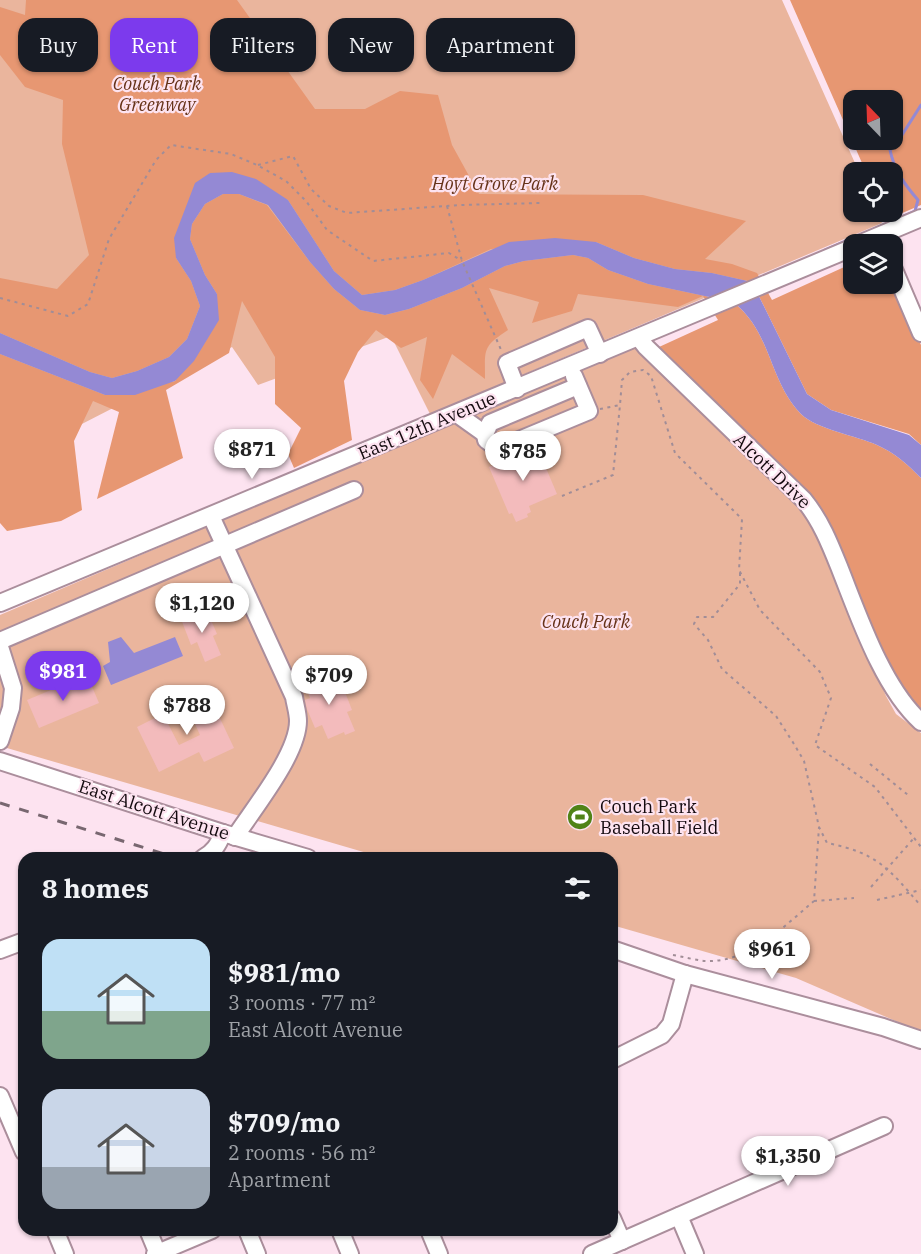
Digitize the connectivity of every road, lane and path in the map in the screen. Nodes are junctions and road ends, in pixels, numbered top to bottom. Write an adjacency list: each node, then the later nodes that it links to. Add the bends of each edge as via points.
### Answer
1 (257, 165): 3 (path, via 293,156 310,189 329,206 347,213); 7 (path, via 286,181 327,230 373,261 449,253); 9 (path, via 231,154 171,145 156,160 109,239 88,304 68,316)
2 (541, 203): 3 (path)
3 (447, 206): 7 (path)
4 (921, 218): 5 (street)
5 (893, 234)
6 (843, 252): 11 (street, East 12th Avenue)
7 (462, 261): 13 (path)
8 (903, 291): 10 (street)
9 (0, 298)
10 (921, 333)
11 (639, 338): 12 (street, East 12th Avenue); 29 (street, Alcott Drive, via 816,515 894,690)
12 (600, 354): 13 (street, via 588,328); 14 (street, East 12th Avenue)
13 (507, 363): 16 (street)
14 (570, 366): 15 (street); 16 (street, East 12th Avenue)
15 (578, 386): 19 (street); 20 (street)
16 (517, 389): 18 (street, East 12th Avenue)
17 (620, 405): 19 (path); 22 (path, via 613,475); 25 (path, via 622,380 630,372 643,370 651,376 675,453 742,519)
18 (465, 410): 20 (street); 23 (street, East 12th Avenue)
19 (589, 411): 20 (street, via 497,448 486,441)
20 (487, 428)
21 (354, 490): 24 (street)
22 (562, 495)
23 (211, 516): 24 (street); 26 (street, East 12th Avenue)
24 (225, 545): 27 (street); 35 (street, via 294,697 298,721 285,760)
25 (740, 570): 34 (path, via 740,584 713,616 698,617 694,624 708,640 722,669 776,716 794,744 804,761); 36 (path, via 760,610 820,672 831,698 815,745 875,787)
26 (0, 603)
27 (0, 641)
28 (0, 647): 30 (street, via 13,688)
29 (921, 722)
30 (0, 741)
31 (0, 761): 35 (street, East Alcott Avenue)
32 (870, 764): 33 (path)
33 (908, 795)
34 (819, 827): 40 (path, via 827,843 850,848); 46 (path)
35 (229, 835): 38 (street); 39 (street, East Alcott Avenue)
36 (914, 838): 37 (path); 40 (path)
37 (921, 847)
38 (213, 852)
39 (287, 852)
40 (887, 867): 41 (path); 43 (path)
41 (871, 887)
42 (921, 890): 43 (path)
43 (910, 893): 45 (path); 47 (path)
44 (854, 898): 46 (path)
45 (877, 900)
46 (814, 901): 51 (path, via 760,945 735,956 706,961)
47 (921, 906)
48 (18, 943): 49 (street)
49 (0, 950)
50 (618, 951): 52 (street)
51 (668, 954)
52 (685, 974): 53 (street); 54 (street, via 672,1024 662,1035)
53 (921, 1040)
54 (618, 1057)
55 (0, 1096): 57 (street)
56 (884, 1126): 58 (street)
57 (13, 1129)
58 (679, 1216): 66 (street); 73 (street)
59 (618, 1232): 66 (street)
60 (58, 1236): 67 (street)
61 (150, 1236): 68 (street)
62 (198, 1236): 68 (street)
63 (250, 1236): 69 (street)
64 (342, 1236): 70 (street)
65 (432, 1236): 71 (street)
66 (622, 1241): 72 (street)
67 (65, 1254)
68 (157, 1254)
69 (257, 1254)
70 (350, 1254)
71 (439, 1254)
72 (592, 1254)
73 (695, 1254)

